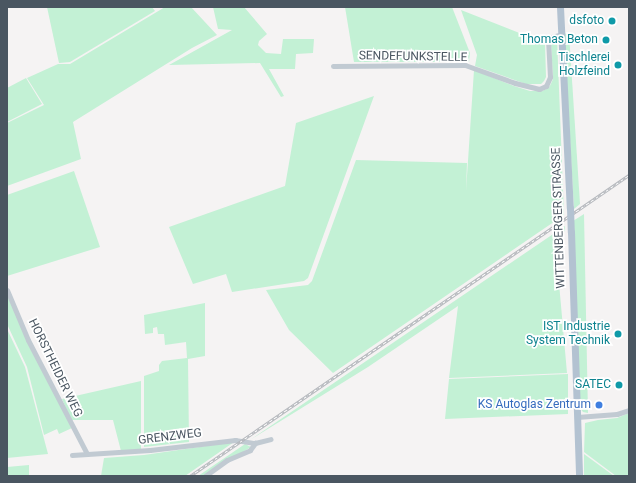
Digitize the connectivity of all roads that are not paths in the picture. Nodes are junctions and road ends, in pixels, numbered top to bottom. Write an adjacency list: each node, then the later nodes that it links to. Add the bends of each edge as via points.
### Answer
1 (560, 7): 2 (main road, WITTENBERGER STRASSE)
2 (562, 34): 3 (street, SENDEFUNKSTELLE, via 552,37 548,42 550,77 546,86 539,89 465,65); 6 (main road, WITTENBERGER STRASSE, bridge)
3 (334, 66)
4 (7, 290): 9 (street, HORSTHEIDER WEG, via 28,340)
5 (629, 410): 6 (street, via 617,414)
6 (577, 417): 12 (main road, WITTENBERGER STRASSE)
7 (271, 439): 8 (street, GRENZWEG)
8 (255, 443): 9 (street, GRENZWEG, via 235,440); 11 (street, via 250,450 227,460)
9 (87, 454): 10 (street, GRENZWEG)
10 (72, 455)
11 (205, 476)
12 (579, 476)

